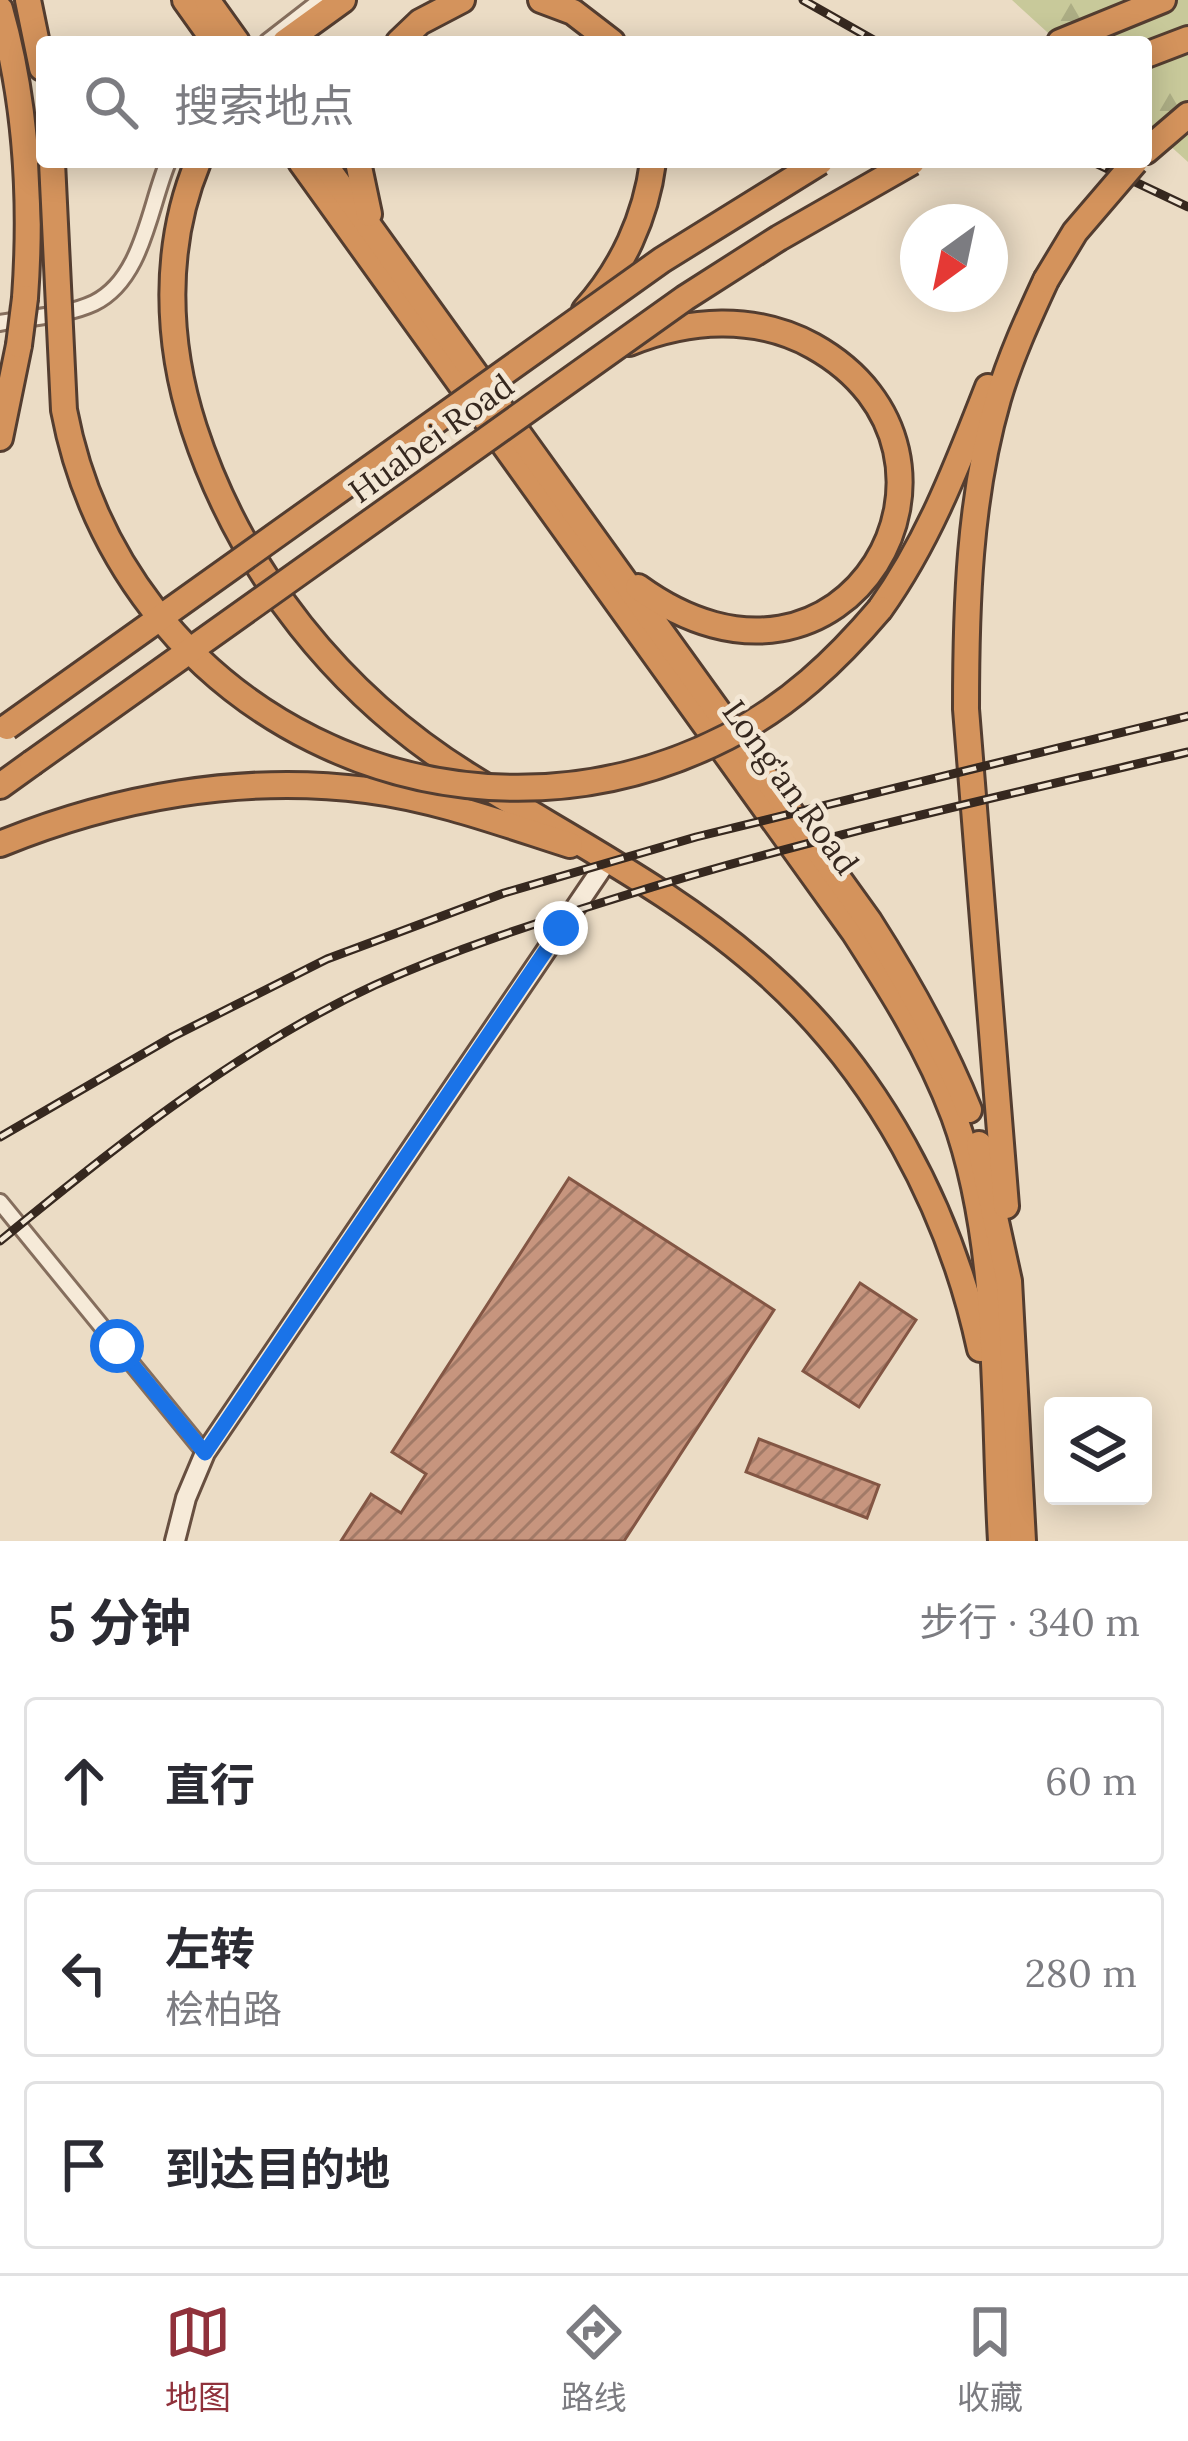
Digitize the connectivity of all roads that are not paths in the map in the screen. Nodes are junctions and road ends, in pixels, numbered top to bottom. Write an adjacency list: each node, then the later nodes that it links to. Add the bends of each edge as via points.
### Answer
1 (28, 0): 17 (highway)
2 (185, 0): 10 (highway)
3 (207, 0): 11 (highway)
4 (321, 0): 12 (street)
5 (343, 0): 13 (highway)
6 (462, 0): 14 (highway)
7 (541, 0): 15 (highway)
8 (1162, 0): 16 (highway)
9 (0, 9): 37 (highway, bridge, via 16,75 28,220 19,345)
10 (211, 36)
11 (233, 36)
12 (275, 36)
13 (293, 36)
14 (405, 36)
15 (604, 36)
16 (1075, 36)
17 (36, 39)
18 (1188, 39): 19 (highway)
19 (1152, 53)
20 (1188, 115): 21 (highway)
21 (1152, 146)
22 (52, 168): 33 (highway, bridge, via 71,449 100,526 139,593 225,685 296,732 403,773 482,785 561,784 649,768 744,728 824,670 880,609 921,547 1001,358)
23 (166, 168): 34 (street, via 137,251 109,294 73,310)
24 (196, 168): 42 (highway, via 172,321 187,406 238,532 287,610 358,688 429,749)
25 (306, 168): 45 (highway, Long'an Road, via 899,1001 931,1060 972,1182)
26 (327, 168): 32 (highway, Long'an Road)
27 (359, 168): 32 (highway)
28 (651, 168): 35 (highway, bridge, via 634,234)
29 (810, 168): 35 (highway, Huabei Road, bridge)
30 (902, 168): 36 (highway, Huabei Road, bridge, via 779,238)
31 (1130, 168): 33 (highway, bridge)
32 (386, 249): 38 (highway, Long'an Road)
33 (1046, 280): 44 (highway, via 998,400 971,555 966,709)
34 (0, 322)
35 (572, 324): 39 (highway, Huabei Road, bridge)
36 (603, 356): 38 (highway, bridge, via 690,325 748,324 801,340 842,365 876,404 899,478 889,540 860,586 807,623 721,629 660,603); 40 (highway, Huabei Road, bridge)
37 (0, 438)
38 (610, 561): 44 (highway, Long'an Road, via 915,992 971,1115)
39 (4, 730)
40 (0, 786)
41 (0, 844): 42 (highway, via 135,801 267,785 413,798)
42 (609, 858): 45 (highway, via 770,976 887,1115 963,1281); 46 (street)
43 (0, 1202): 46 (street)
44 (1009, 1281): 49 (highway, Long'an Road)
45 (993, 1409): 48 (highway, Long'an Road)
46 (205, 1453): 47 (street)
47 (175, 1541)
48 (1001, 1541)
49 (1023, 1541)

